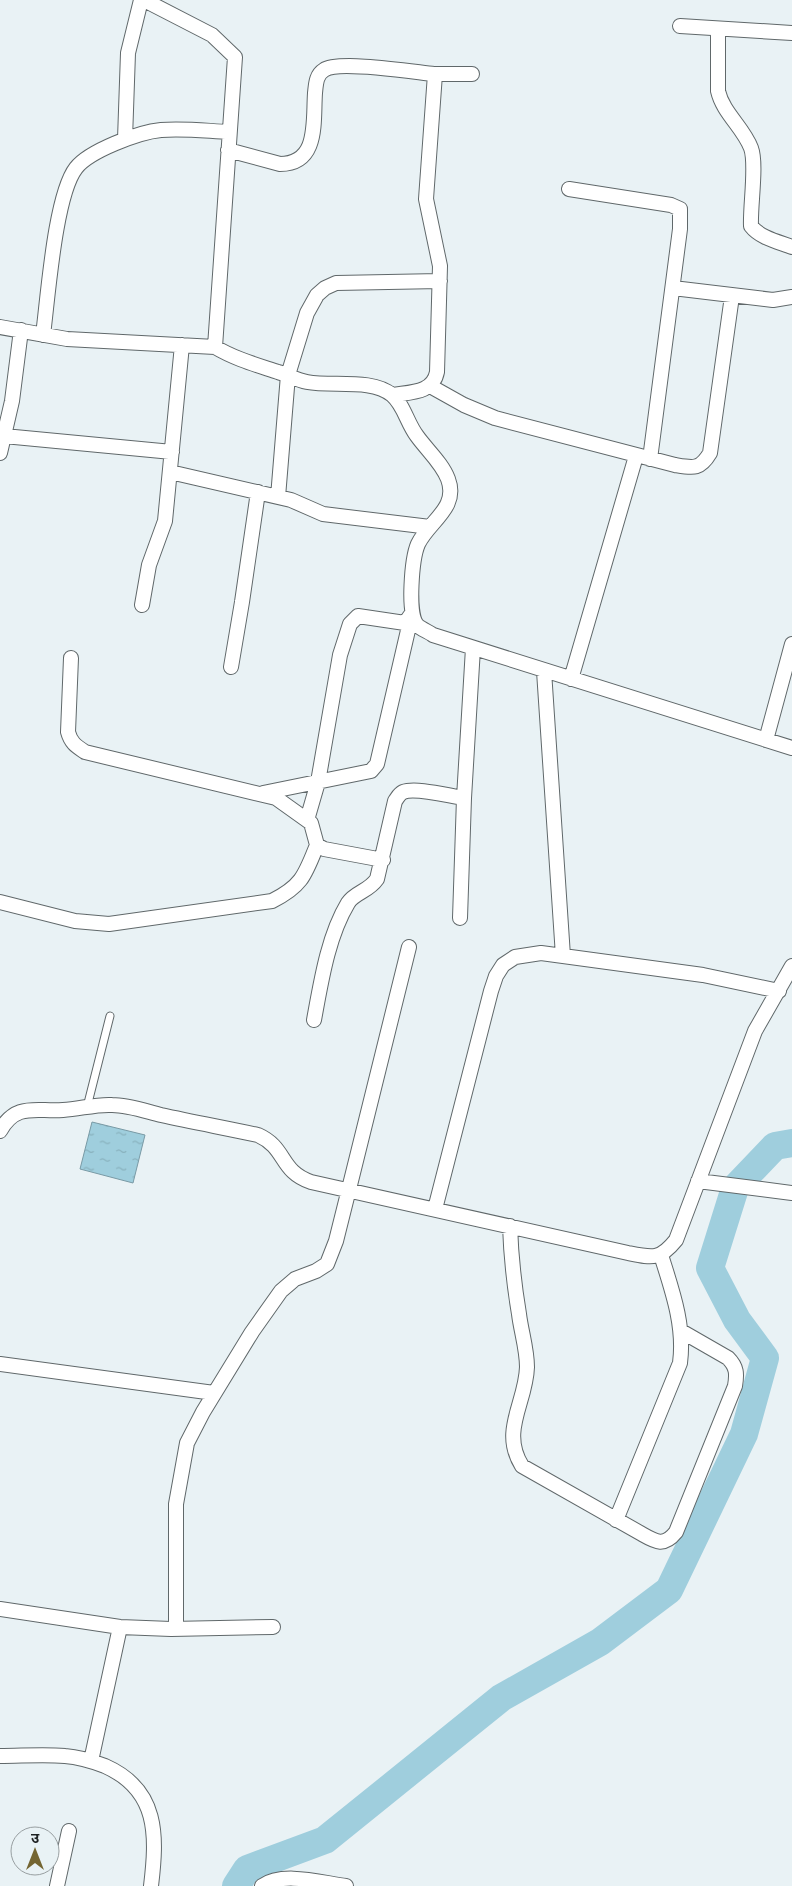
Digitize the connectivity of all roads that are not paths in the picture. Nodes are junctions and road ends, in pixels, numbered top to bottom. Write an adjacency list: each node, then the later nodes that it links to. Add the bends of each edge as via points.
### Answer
1 (142, 0): 7 (street, via 212,35 235,57); 8 (street, via 128,53)
2 (680, 26): 3 (street)
3 (718, 29): 4 (street); 11 (street, via 720,101 746,137 753,153 751,226 765,236)
4 (792, 33)
5 (435, 74): 6 (street); 9 (street, via 350,66 327,68 316,81 310,147 302,159 280,164); 12 (street, via 426,199 440,266)
6 (472, 74)
7 (229, 132): 8 (street, via 162,130); 9 (street)
8 (125, 139): 18 (street, via 82,162 71,176 56,237)
9 (228, 150): 20 (street)
10 (569, 189): 13 (street, via 680,209)
11 (792, 247)
12 (440, 281): 21 (street, via 348,282 325,288 307,313); 22 (street, via 437,372)
13 (672, 288): 14 (street); 28 (street)
14 (732, 296): 15 (street, via 773,300); 28 (street, via 710,453 697,467)
15 (792, 297)
16 (0, 327): 17 (street)
17 (21, 330): 18 (street); 24 (street, via 12,402)
18 (43, 335): 19 (street)
19 (182, 345): 20 (street); 25 (street)
20 (215, 347): 21 (street, via 228,355)
21 (288, 375): 23 (street, via 307,382 381,388); 31 (street)
22 (430, 386): 23 (street); 27 (street, via 495,418)
23 (393, 395): 32 (street, via 410,426 449,480 450,495 446,509)
24 (4, 436): 25 (street); 26 (street)
25 (172, 452): 29 (street)
26 (0, 453)
27 (636, 456): 28 (street); 40 (street)
28 (650, 459)
29 (170, 472): 30 (street); 33 (street, via 166,520 149,566)
30 (258, 492): 31 (street); 38 (street)
31 (278, 497): 32 (street, via 323,514)
32 (430, 527): 34 (street, via 418,544 414,560)
33 (142, 605)
34 (412, 613): 36 (street, via 418,626); 43 (street, via 377,764 371,771); 43 (street, via 405,623 358,616 350,624 340,655)
35 (792, 644): 41 (street)
36 (473, 648): 39 (street); 45 (street)
37 (71, 658): 44 (street, via 68,732 70,742 76,747 85,752)
38 (231, 667)
39 (544, 671): 40 (street); 52 (street)
40 (571, 679): 41 (street)
41 (766, 740): 42 (street)
42 (792, 748)
43 (318, 782): 44 (street); 46 (street)
44 (260, 794): 46 (street, via 276,798)
45 (464, 798): 48 (street, via 416,791 400,794 395,801); 50 (street)
46 (307, 820): 47 (street, via 311,823)
47 (316, 845): 48 (street); 49 (street, via 299,883 272,901 109,924 74,921)
48 (383, 860): 56 (street, via 372,887 352,897 347,904 324,969)
49 (0, 902)
50 (460, 918)
51 (409, 946): 60 (street)
52 (563, 956): 54 (street, via 703,975); 62 (street, via 515,957 503,965 496,976)
53 (792, 966): 54 (street)
54 (779, 991): 59 (street, via 755,1031)
55 (110, 1016): 57 (lane)
56 (314, 1020)
57 (87, 1107): 58 (street, via 42,1111 26,1109 14,1113); 60 (street, via 114,1105 258,1134 274,1144 292,1172 300,1178)
58 (0, 1131)
59 (698, 1181): 61 (street); 64 (street, via 676,1240)
60 (349, 1190): 62 (street); 67 (street, via 328,1264 295,1279 281,1291)
61 (792, 1193)
62 (435, 1209): 63 (street)
63 (510, 1226): 64 (street, via 639,1255); 68 (street, via 515,1290 527,1368 513,1431 515,1455 522,1466)
64 (661, 1255): 65 (street)
65 (681, 1331): 68 (street, via 681,1355 675,1378); 68 (street, via 734,1364 735,1386 676,1532 670,1539 664,1542 653,1540)
66 (0, 1364): 67 (street)
67 (214, 1393): 72 (street, via 187,1443 182,1465 176,1504)
68 (616, 1520)
69 (0, 1609): 70 (street)
70 (120, 1627): 72 (street); 74 (street)
71 (273, 1627): 72 (street)
72 (176, 1629)
73 (0, 1756): 74 (street, via 63,1756)
74 (91, 1761): 77 (street, via 115,1771 132,1782 142,1794 153,1823)
75 (69, 1831): 76 (street)
76 (57, 1886)
77 (151, 1886)
78 (262, 1886): 79 (street, via 289,1878)
79 (346, 1886)

